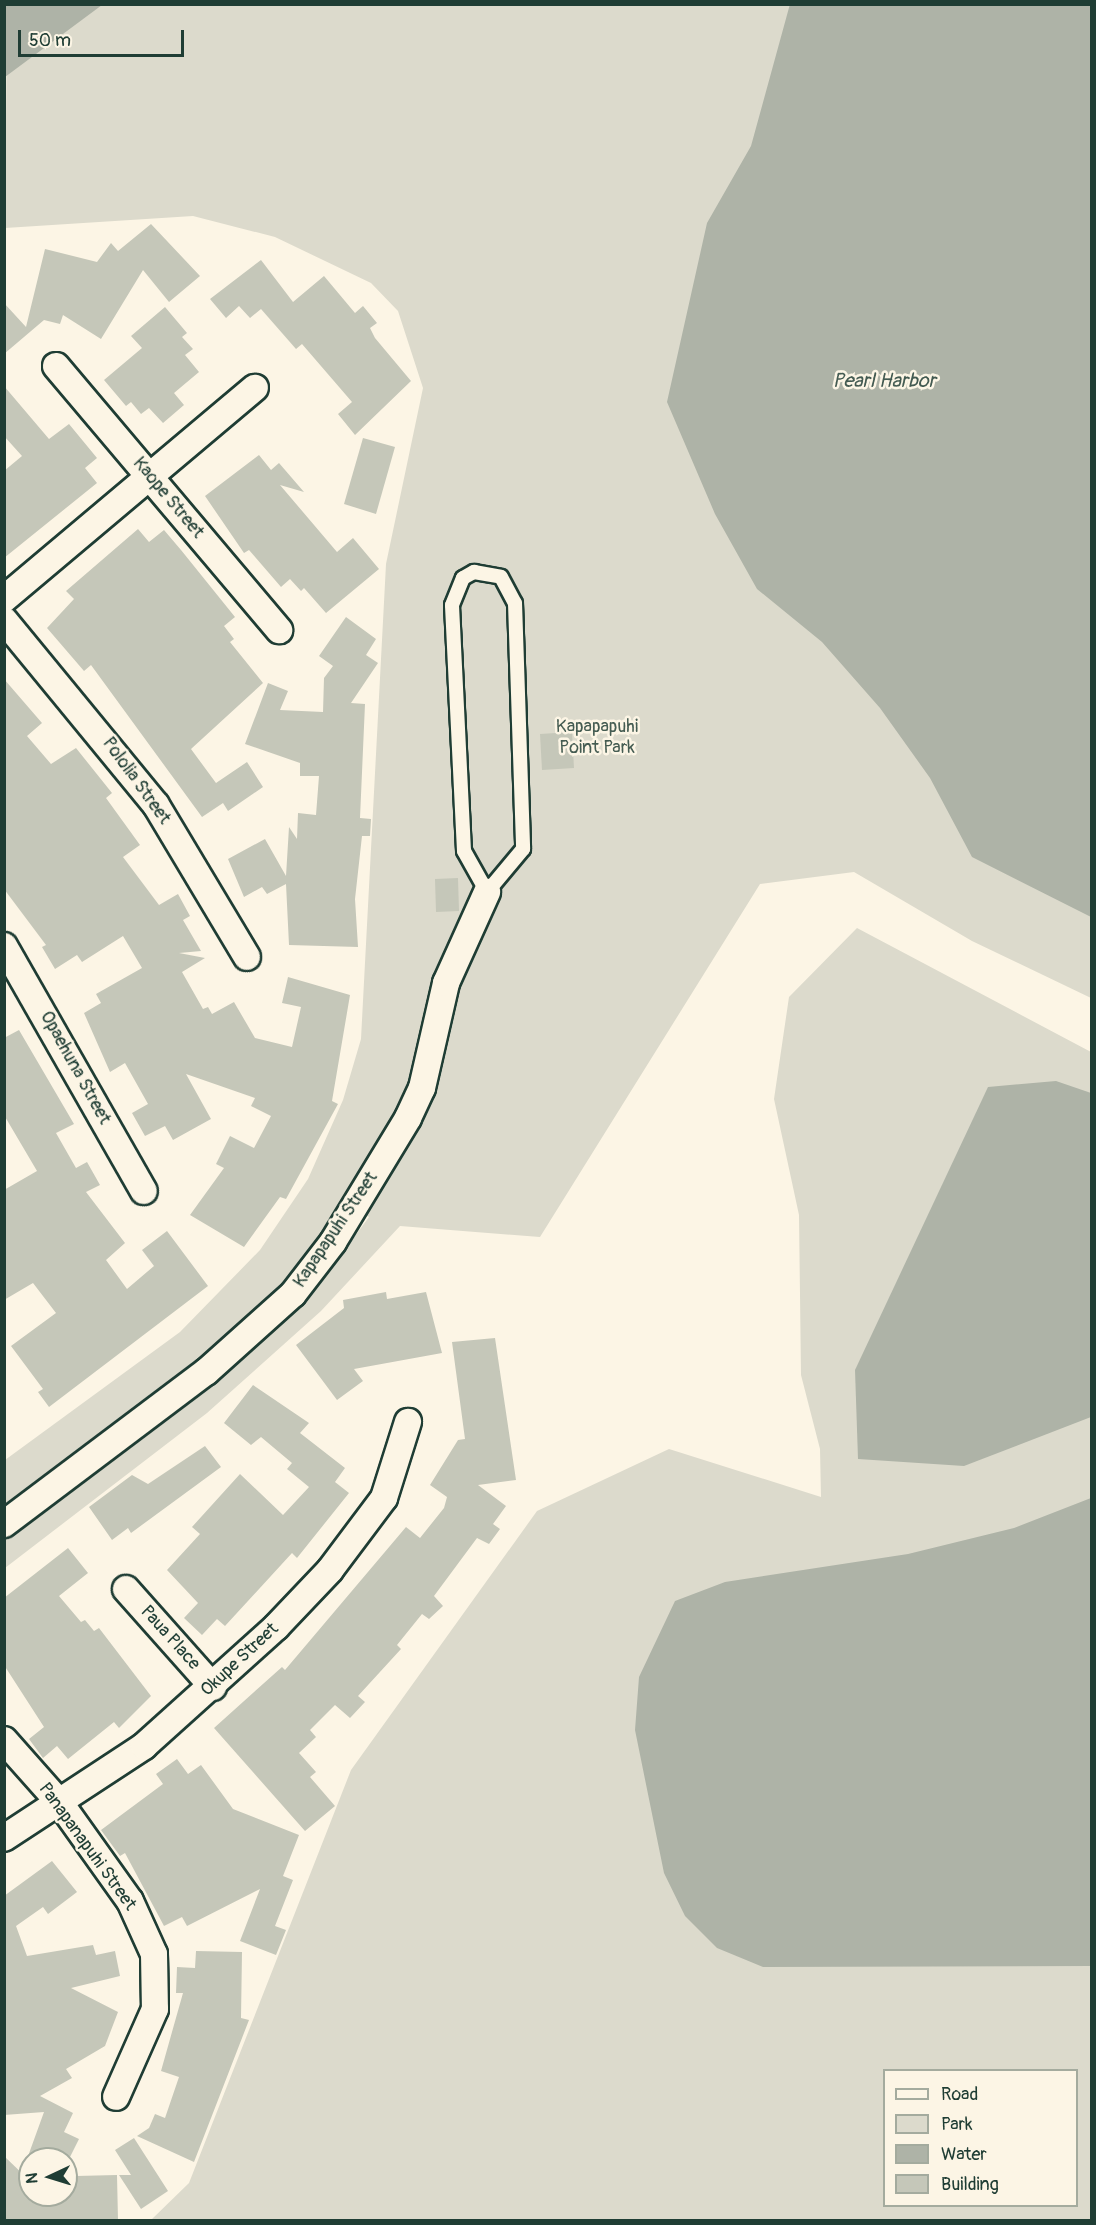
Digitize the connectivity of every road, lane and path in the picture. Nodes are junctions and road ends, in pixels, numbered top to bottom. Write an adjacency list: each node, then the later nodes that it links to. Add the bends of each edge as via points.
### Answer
1 (56, 366): 3 (street, Kaope Street)
2 (255, 388): 3 (street)
3 (150, 477): 4 (street); 6 (street, Kaope Street)
4 (4, 599)
5 (4, 620): 9 (street, Pololia Street, via 156,805)
6 (279, 630)
7 (487, 892): 7 (lane, via 523,849 515,603 510,586 489,572 463,578 452,605 464,851); 12 (street, Kapapapuhi Street, via 446,983 422,1088 333,1242 293,1294 206,1372)
8 (4, 946): 10 (street, Opaehuna Street)
9 (247, 957)
10 (144, 1191)
11 (408, 1422): 14 (street, Okupe Street, via 384,1498 330,1570)
12 (4, 1524)
13 (126, 1589): 14 (street, Paua Place)
14 (213, 1687): 16 (street, Okupe Street, via 144,1746)
15 (4, 1740): 16 (street, Panapanapuhi Street)
16 (60, 1803): 17 (street, Okupe Street); 18 (street, Panapanapuhi Street, via 130,1901 154,1954 155,2009)
17 (4, 1838)
18 (116, 2097)

